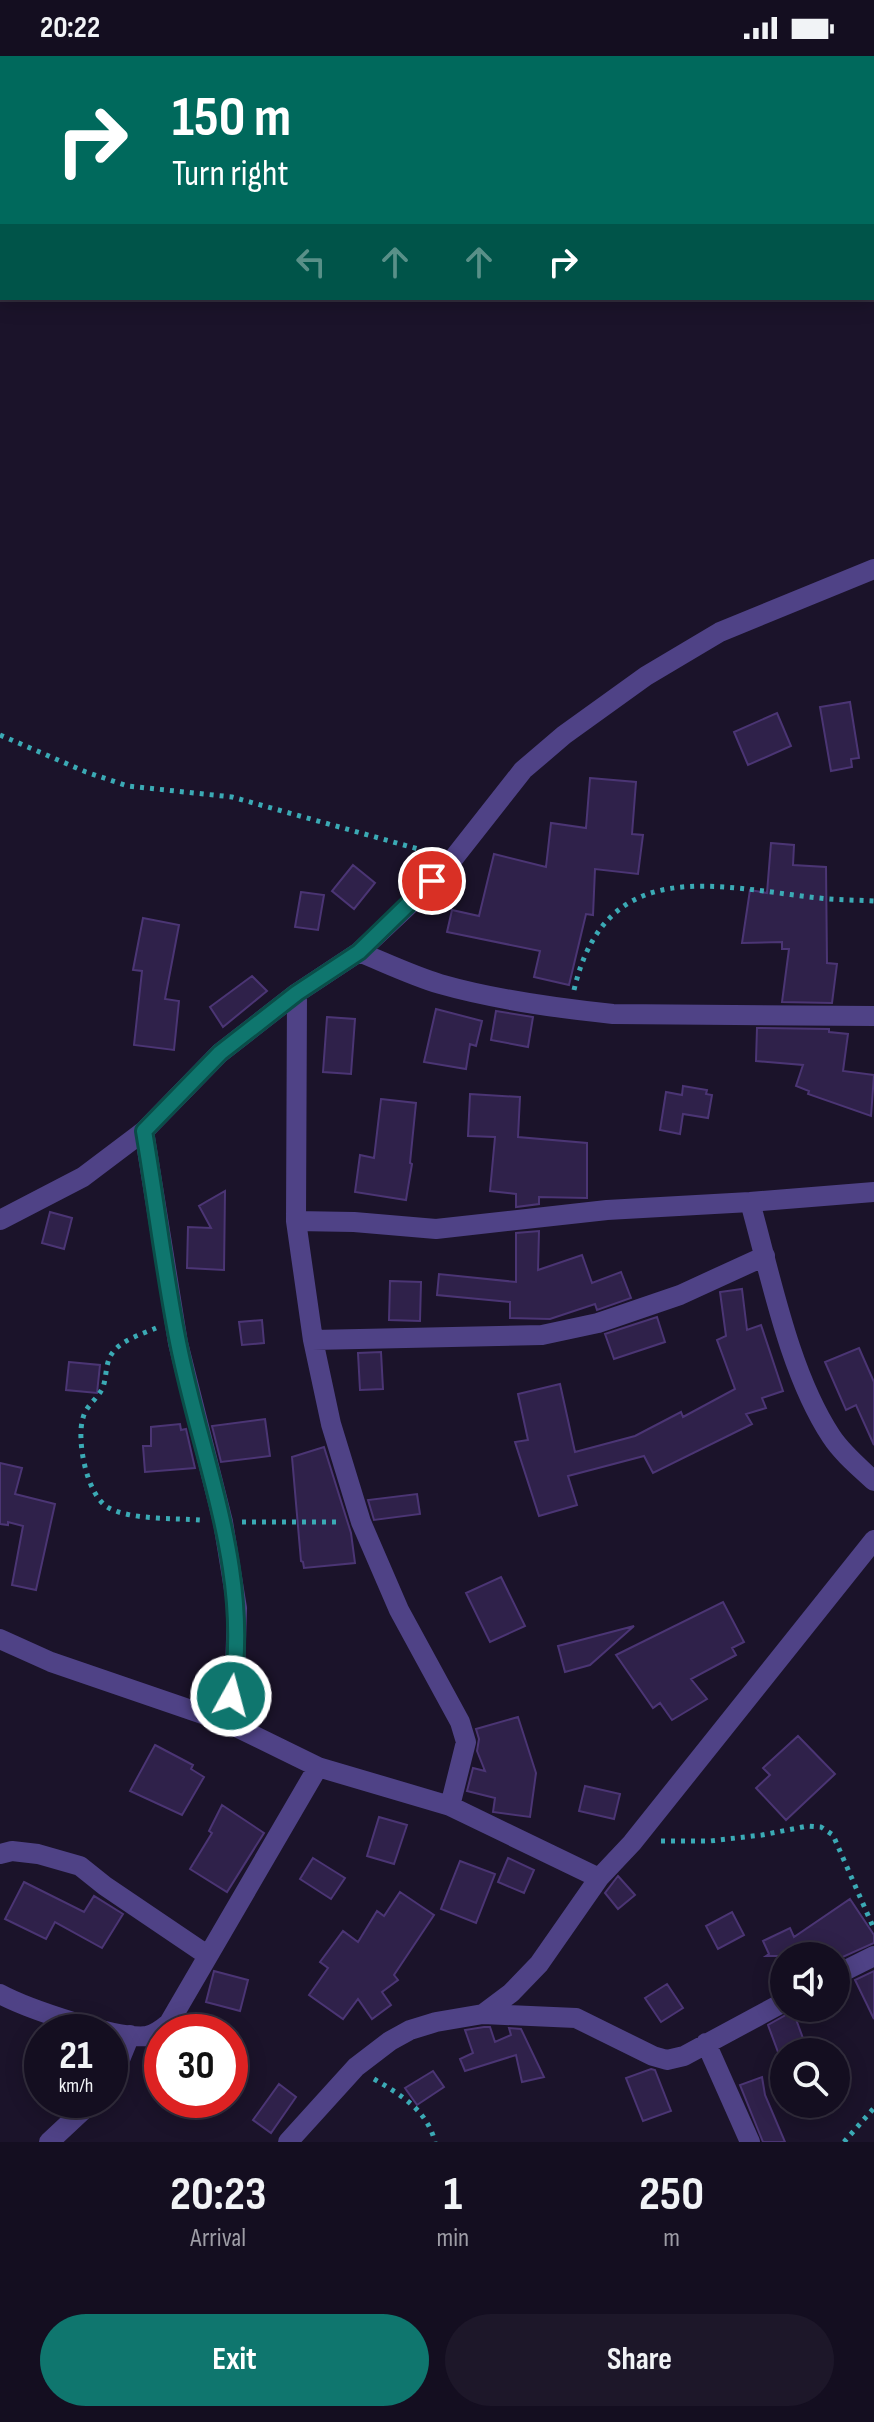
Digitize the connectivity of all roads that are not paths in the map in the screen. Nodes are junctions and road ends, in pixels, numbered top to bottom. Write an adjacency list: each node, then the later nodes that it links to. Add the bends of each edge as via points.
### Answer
1 (874, 569): 2 (street, via 720,632 646,676 564,735 523,770 453,859)
2 (359, 952): 3 (street); 4 (street, via 439,984 569,1009)
3 (297, 993): 5 (street, via 220,1053); 9 (street)
4 (874, 1016)
5 (144, 1131): 8 (street, via 83,1177); 15 (street, via 174,1320 223,1522 237,1608 235,1671)
6 (874, 1192): 7 (street)
7 (750, 1202): 9 (street, via 607,1210 436,1229); 10 (street)
8 (0, 1220)
9 (296, 1221): 11 (street)
10 (765, 1256): 11 (street, via 680,1295 598,1323 542,1335); 12 (street, via 814,1407 834,1440)
11 (313, 1340): 17 (street, via 331,1424 361,1522 466,1742)
12 (874, 1481)
13 (874, 1540): 19 (street)
14 (0, 1639): 15 (street, via 51,1662)
15 (226, 1722): 16 (street)
16 (318, 1767): 17 (street); 20 (street)
17 (450, 1806): 19 (street)
18 (0, 1854): 20 (street, via 38,1854 80,1866)
19 (599, 1878): 25 (street, via 539,1964)
20 (207, 1955): 26 (street, via 169,2023 146,2036)
21 (874, 1956): 22 (street)
22 (850, 1968)
23 (0, 1994): 26 (street, via 30,2008)
24 (770, 2009): 28 (street)
25 (483, 2014): 28 (street, via 576,2018 667,2060); 31 (street, via 436,2022 390,2041 356,2067)
26 (130, 2035): 27 (street)
27 (128, 2040)
28 (706, 2043): 32 (street)
29 (75, 2118): 30 (street)
30 (49, 2142)
31 (288, 2142)
32 (750, 2142)

